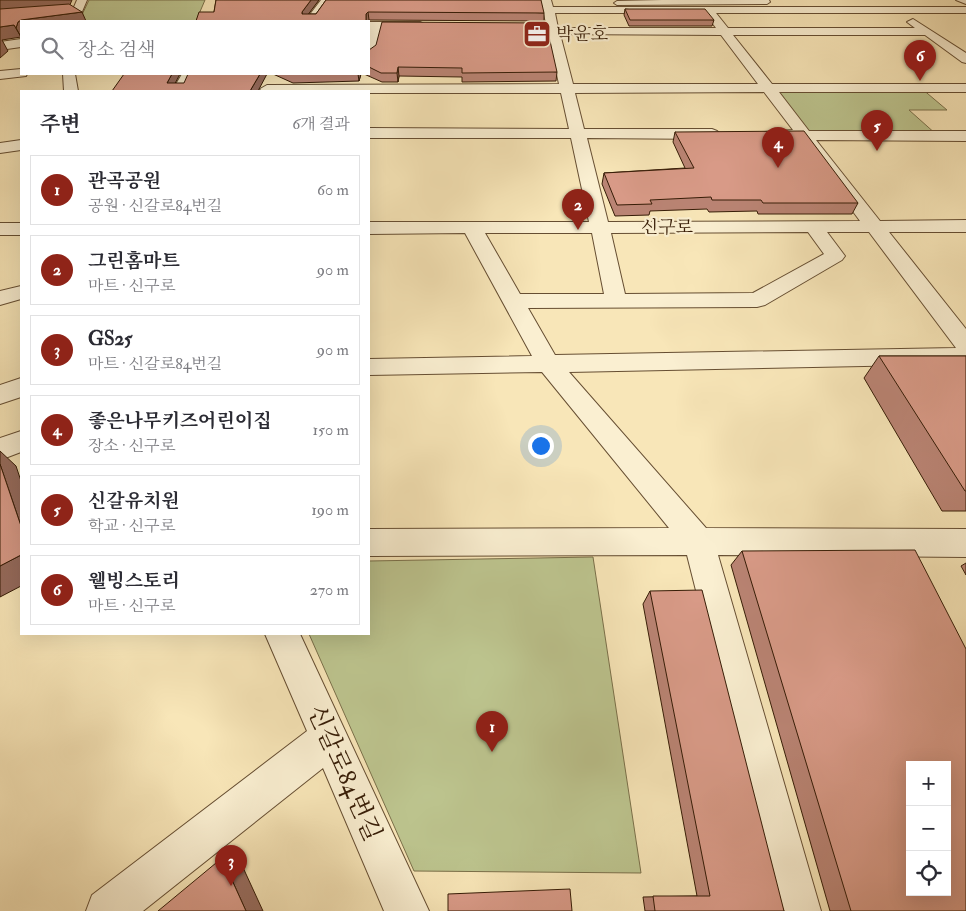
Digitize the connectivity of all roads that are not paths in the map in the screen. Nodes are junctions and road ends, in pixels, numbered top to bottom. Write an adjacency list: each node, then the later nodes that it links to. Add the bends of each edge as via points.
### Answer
1 (326, 0): 11 (street)
2 (766, 0): 4 (lane)
3 (959, 0): 5 (lane)
4 (666, 1): 6 (lane)
5 (966, 2)
6 (617, 3)
7 (548, 5): 8 (street); 14 (street)
8 (708, 10): 9 (street); 15 (street)
9 (896, 10): 10 (street); 16 (street)
10 (966, 10)
11 (311, 20)
12 (373, 25): 13 (street); 19 (street)
13 (436, 25)
14 (550, 27): 15 (street); 29 (street)
15 (725, 31): 16 (street); 27 (street)
16 (928, 32): 20 (street)
17 (20, 43): 18 (street)
18 (0, 46)
19 (370, 47)
20 (966, 59)
21 (20, 73): 22 (street)
22 (0, 75)
23 (69, 75): 31 (street)
24 (188, 75): 32 (street)
25 (275, 75): 33 (street)
26 (363, 75): 28 (street)
27 (767, 87): 29 (street); 30 (street); 38 (street)
28 (358, 88): 29 (street); 33 (street)
29 (567, 88): 35 (street)
30 (966, 88)
31 (71, 90)
32 (180, 90)
33 (266, 90)
34 (370, 133): 35 (street)
35 (578, 133): 36 (street); 44 (street)
36 (725, 134)
37 (755, 135): 38 (street)
38 (804, 135): 39 (street); 42 (street)
39 (966, 136)
40 (20, 145): 41 (street)
41 (0, 148)
42 (874, 226): 43 (street, 신구로); 45 (street, 신구로); 54 (street)
43 (966, 226)
44 (600, 227): 45 (street, 신구로); 47 (street, 신구로); 53 (street)
45 (814, 227): 53 (street, via 835,256 757,300)
46 (370, 228): 47 (street, 신구로)
47 (472, 228): 52 (street)
48 (0, 229): 49 (street)
49 (20, 229)
50 (20, 292): 51 (street)
51 (0, 298)
52 (513, 301): 53 (street); 56 (street)
53 (616, 301)
54 (966, 345)
55 (966, 356): 56 (street)
56 (547, 362): 57 (street); 62 (street)
57 (370, 367)
58 (20, 387): 59 (street)
59 (0, 395)
60 (20, 441): 61 (street)
61 (0, 449)
62 (698, 541): 63 (street); 64 (street); 69 (street)
63 (370, 542)
64 (966, 543)
65 (282, 635): 66 (street, 신갈로84번길)
66 (328, 739): 67 (street); 68 (street, 신갈로84번길)
67 (108, 911)
68 (408, 911)
69 (799, 911)

